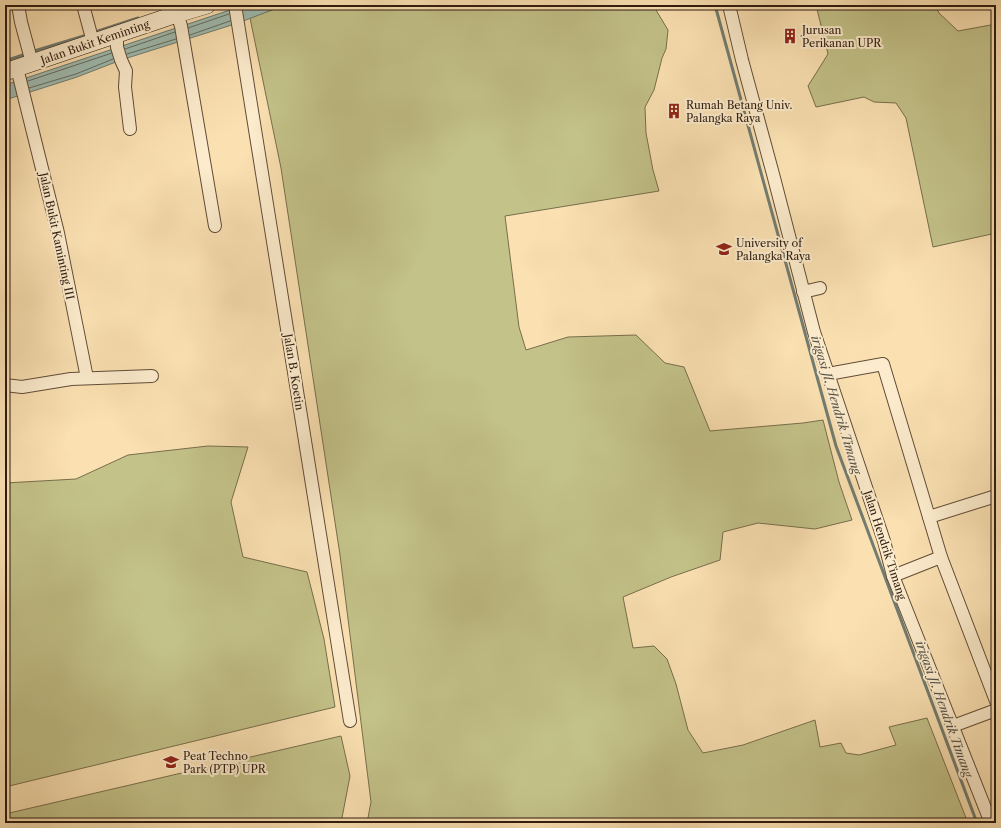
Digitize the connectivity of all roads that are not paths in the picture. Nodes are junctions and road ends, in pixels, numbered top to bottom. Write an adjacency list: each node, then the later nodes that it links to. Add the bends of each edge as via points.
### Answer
1 (18, 5): 9 (street, Jalan Bukit Kaminting III)
2 (83, 5): 8 (street)
3 (207, 5): 6 (main road, Jalan Bukit Keminting)
4 (729, 5): 13 (street, Jalan Hendrik Timang)
5 (235, 6): 24 (street, Jalan B. Koetin)
6 (179, 20): 7 (main road, Jalan Bukit Keminting); 11 (street)
7 (117, 40): 8 (main road, Jalan Bukit Keminting); 10 (street, via 126,71 125,87)
8 (93, 42): 9 (main road, Jalan Bukit Keminting)
9 (19, 70): 16 (street, Jalan Bukit Kaminting III, via 58,233)
10 (130, 129)
11 (215, 226)
12 (820, 288): 13 (street)
13 (803, 292): 14 (street, Jalan Hendrik Timang)
14 (828, 374): 19 (street, via 883,364); 21 (street, Jalan Hendrik Timang)
15 (152, 376): 16 (street)
16 (87, 378): 17 (street, via 22,387)
17 (5, 385)
18 (996, 496): 19 (street)
19 (929, 517): 20 (street)
20 (942, 557): 21 (street); 22 (street)
21 (893, 576): 25 (street, Jalan Hendrik Timang)
22 (996, 701)
23 (996, 710): 25 (street)
24 (350, 721)
25 (953, 726): 26 (street, Jalan Hendrik Timang)
26 (991, 823)

